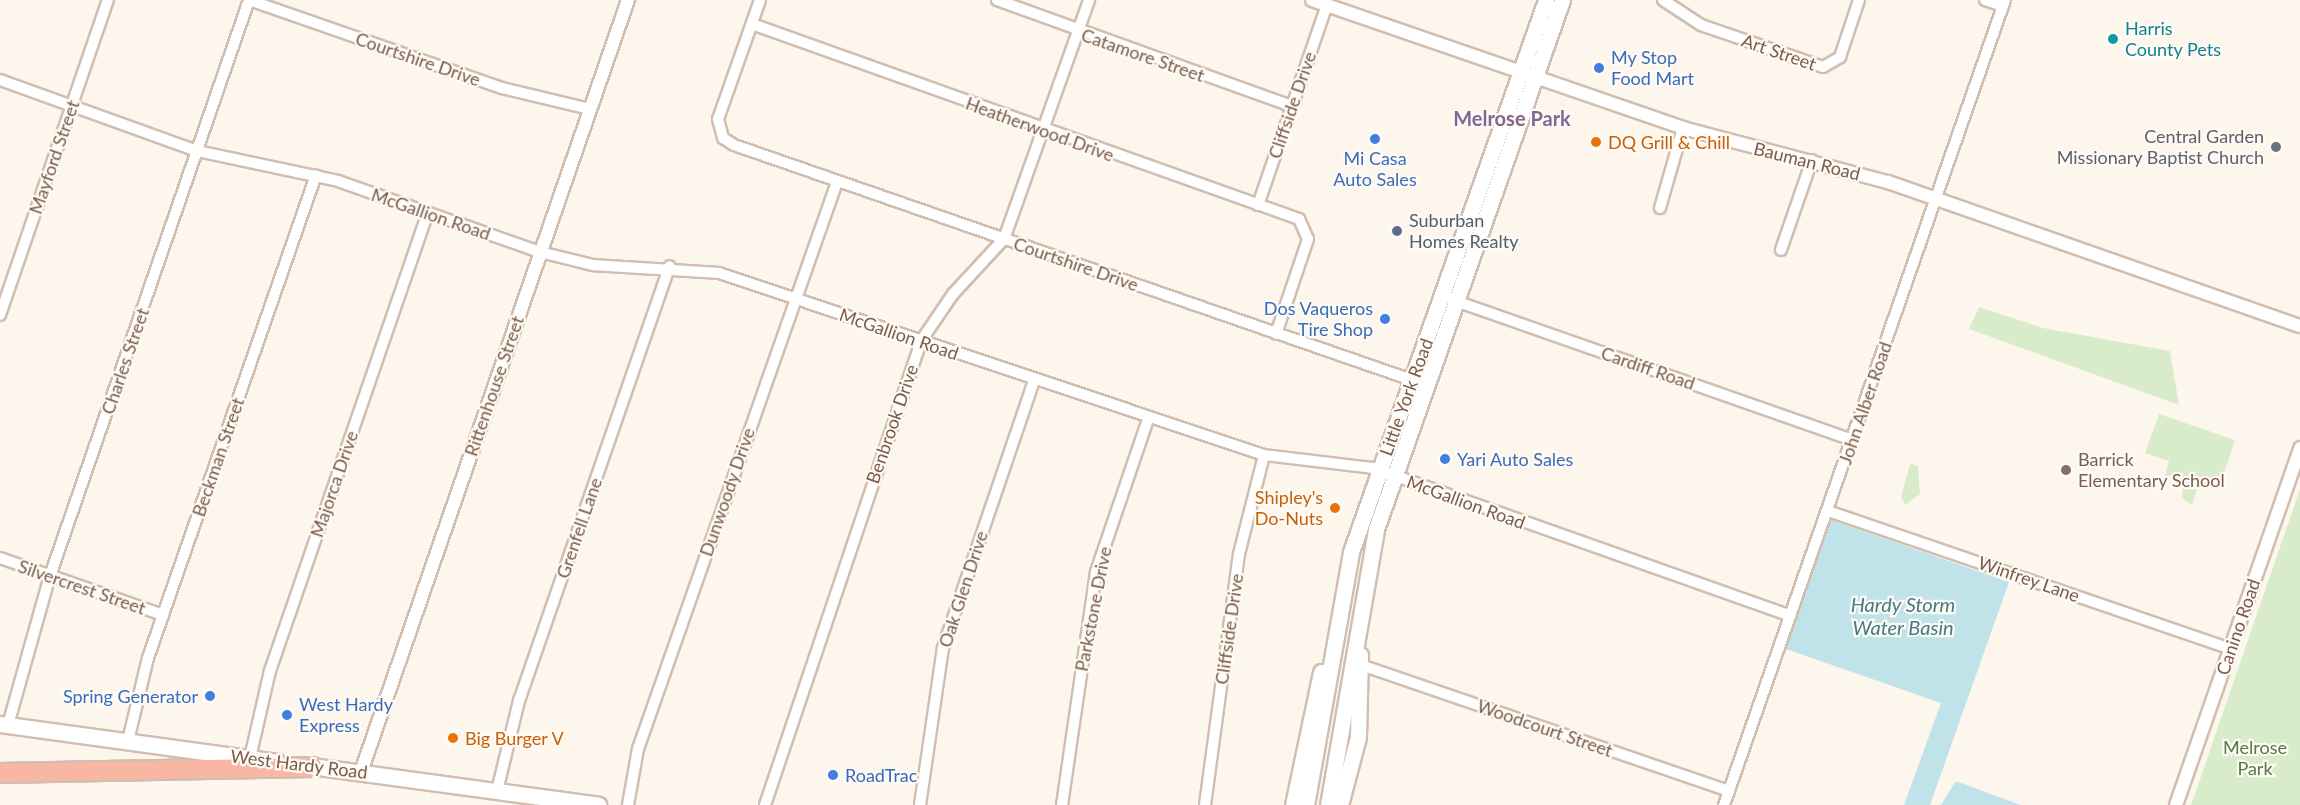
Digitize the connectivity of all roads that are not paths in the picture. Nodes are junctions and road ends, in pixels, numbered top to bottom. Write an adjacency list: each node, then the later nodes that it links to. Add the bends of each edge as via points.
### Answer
1 (108, 0): 19 (street, Mayford Street)
2 (249, 0): 21 (street, Courtshire Drive, via 502,88); 24 (street, Charles Street)
3 (628, 0): 21 (street, Rittenhouse Street)
4 (760, 0): 15 (street)
5 (997, 0): 16 (street, Catamore Street)
6 (1089, 0): 16 (street, Benbrook Drive)
7 (1312, 0): 14 (street, Bauman Road)
8 (1546, 0): 17 (main road, Little York Road)
9 (1562, 0): 17 (main road, Little York Road)
10 (1663, 0): 11 (street, Art Street, via 1701,25 1823,67 1840,57)
11 (1859, 0)
12 (1985, 0): 13 (street)
13 (2004, 3): 28 (street, John Alber Road)
14 (1327, 5): 17 (street, Bauman Road); 20 (street, Cliffside Drive)
15 (752, 24): 23 (street, Heatherwood Drive); 27 (street, Courtshire Drive, via 718,119 723,138 740,148)
16 (1079, 33): 20 (street, Catamore Street); 23 (street, Benbrook Drive)
17 (1529, 74): 22 (street, Bauman Road); 37 (main road, Little York Road)
18 (0, 80): 19 (street, McGallion Road)
19 (72, 104): 24 (street, McGallion Road); 38 (street, Mayford Street)
20 (1292, 106): 29 (street, Cliffside Drive)
21 (590, 109): 34 (street, Rittenhouse Street)
22 (1683, 128): 25 (street, Bauman Road); 30 (street)
23 (1044, 131): 29 (street, Heatherwood Drive); 32 (street, Benbrook Drive)
24 (197, 151): 26 (street, McGallion Road); 52 (street, Charles Street)
25 (1812, 160): 28 (street, Bauman Road); 33 (street)
26 (316, 175): 31 (street, McGallion Road); 53 (street, Beckman Street)
27 (837, 182): 32 (street, Courtshire Drive); 36 (street, Dunwoody Drive)
28 (1936, 199): 39 (street, Bauman Road); 45 (street, John Alber Road)
29 (1258, 205): 40 (street, Heatherwood Drive, via 1305,225 1305,248)
30 (1660, 208)
31 (428, 213): 34 (street, McGallion Road); 61 (street, Majorca Drive, via 270,671)
32 (1004, 239): 40 (street, Courtshire Drive); 41 (street, Benbrook Drive, via 953,294)
33 (1781, 250)
34 (540, 252): 35 (street, McGallion Road, via 593,265); 64 (street, Rittenhouse Street)
35 (670, 266): 36 (street, McGallion Road, via 719,273); 65 (street, Grenfell Lane, via 513,720)
36 (795, 298): 41 (street, McGallion Road); 68 (street, Dunwoody Drive, via 638,749)
37 (1450, 299): 43 (main road, Little York Road); 45 (street, Cardiff Road); 49 (main road, Little York Road)
38 (0, 315)
39 (2300, 326)
40 (1276, 334): 43 (street, Courtshire Drive)
41 (921, 341): 42 (street, McGallion Road); 69 (street, Benbrook Drive)
42 (1034, 380): 44 (street, McGallion Road); 70 (street, Oak Glen Drive, via 943,648)
43 (1412, 380): 48 (main road, Little York Road)
44 (1148, 419): 47 (street, McGallion Road); 71 (street, Parkstone Drive, via 1096,572)
45 (1852, 440): 50 (street, John Alber Road)
46 (2300, 448): 57 (street, Canino Road)
47 (1264, 456): 48 (street, McGallion Road); 72 (street, Cliffside Drive, via 1239,554)
48 (1379, 470): 49 (street, McGallion Road); 56 (main road, Little York Road, via 1352,552)
49 (1395, 476): 54 (street, McGallion Road); 55 (main road, Little York Road, via 1376,529)
50 (1828, 511): 54 (street, John Alber Road); 57 (street, Winfrey Lane)
51 (0, 558): 52 (street, Silvercrest Street)
52 (50, 576): 53 (street, Silvercrest Street); 59 (street, Charles Street)
53 (163, 615): 60 (street, Beckman Street)
54 (1791, 616): 66 (street, John Alber Road)
55 (1358, 632): 58 (main road); 75 (main road, Little York Road)
56 (1335, 633): 73 (main road, via 1311,702); 74 (main road, Little York Road)
57 (2230, 649): 78 (street, Canino Road)
58 (1361, 665): 66 (street, Woodcourt Street); 76 (main road, via 1358,737)
59 (4, 724): 60 (main road, West Hardy Road)
60 (128, 741): 61 (main road, West Hardy Road)
61 (250, 758): 62 (main road, West Hardy Road)
62 (314, 767): 63 (highway); 64 (main road, West Hardy Road)
63 (0, 772)
64 (361, 772): 65 (main road, West Hardy Road)
65 (497, 791): 67 (main road, West Hardy Road)
66 (1729, 791): 77 (street, John Alber Road)
67 (598, 805)
68 (628, 805)
69 (765, 805)
70 (920, 805)
71 (1062, 805)
72 (1205, 805)
73 (1293, 805)
74 (1306, 805)
75 (1328, 805)
76 (1341, 805)
77 (1724, 805)
78 (2176, 805)

